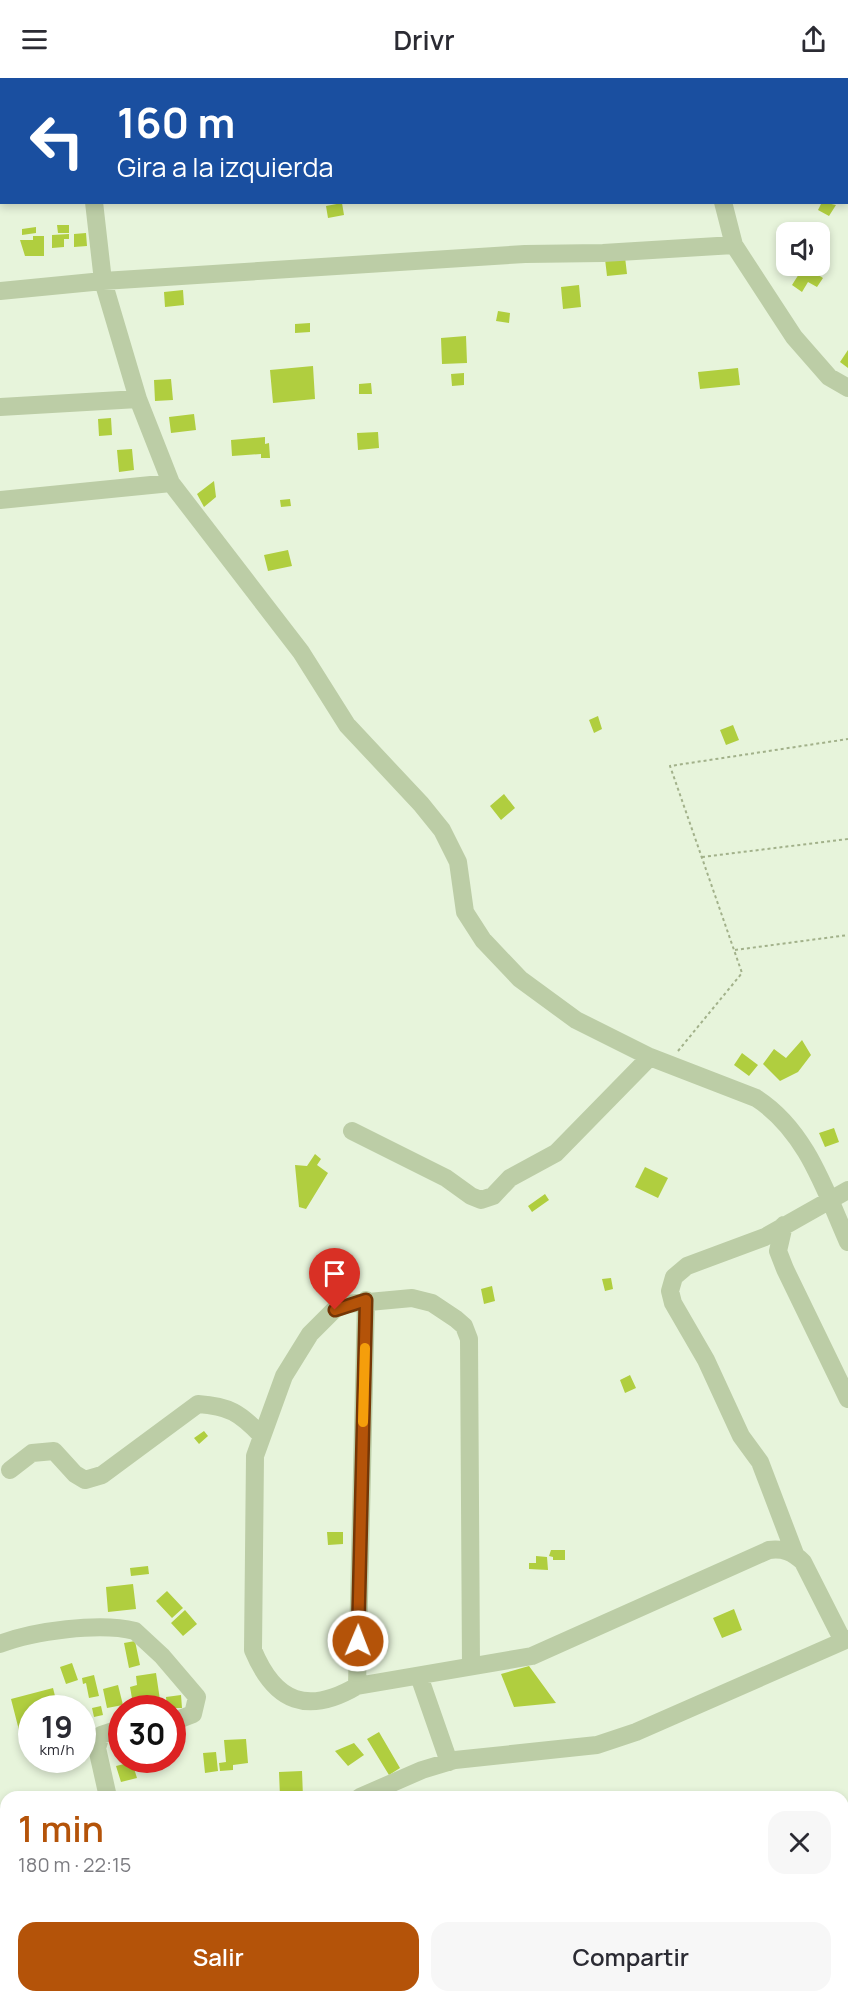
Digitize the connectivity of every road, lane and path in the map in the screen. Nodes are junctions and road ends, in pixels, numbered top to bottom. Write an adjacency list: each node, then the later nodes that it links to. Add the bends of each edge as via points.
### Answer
1 (94, 204): 4 (street)
2 (724, 204): 3 (street)
3 (734, 245): 4 (street); 6 (street, via 794,337 829,377)
4 (103, 281): 5 (street); 7 (street)
5 (0, 291)
6 (848, 388)
7 (138, 399): 8 (street); 9 (street)
8 (0, 407)
9 (171, 483): 10 (street); 16 (street, via 301,652 347,725 442,830 458,862 465,912 483,940 520,979 553,1005)
10 (0, 500)
11 (848, 739): 13 (path, via 670,766)
12 (848, 839): 13 (path)
13 (701, 857): 15 (path)
14 (848, 935): 15 (path)
15 (734, 950): 17 (path, via 742,973)
16 (650, 1056): 17 (street); 18 (street, via 556,1153 510,1178 493,1196 481,1200)
17 (667, 1064): 20 (street, via 756,1098 772,1108 798,1137)
18 (352, 1131)
19 (848, 1190): 20 (street)
20 (829, 1201): 21 (street); 22 (street)
21 (784, 1225): 24 (street, via 778,1251 784,1269); 27 (street, via 765,1237 687,1266 674,1277 670,1290 736,1425 760,1462)
22 (848, 1242)
23 (366, 1300): 25 (street, via 335,1310 310,1335 284,1376); 30 (street, via 412,1298 432,1303 464,1326 469,1339); 32 (street)
24 (848, 1399)
25 (261, 1435): 26 (street, via 245,1418 222,1406 198,1404 102,1475 85,1480 54,1451 32,1453); 32 (street, via 253,1484 253,1650 267,1677 302,1702 319,1703)
26 (10, 1470)
27 (795, 1554): 28 (street, via 809,1571); 30 (street, via 769,1550 558,1646 531,1656)
28 (845, 1640): 35 (street, via 636,1732 597,1745)
29 (0, 1644): 33 (street, via 59,1629 135,1631 197,1697 193,1714)
30 (471, 1666): 31 (street)
31 (419, 1676): 32 (street); 35 (street)
32 (357, 1686)
33 (186, 1717)
34 (108, 1732): 36 (street, via 101,1734 97,1748)
35 (449, 1762): 37 (street)
36 (107, 1791)
37 (374, 1791)

